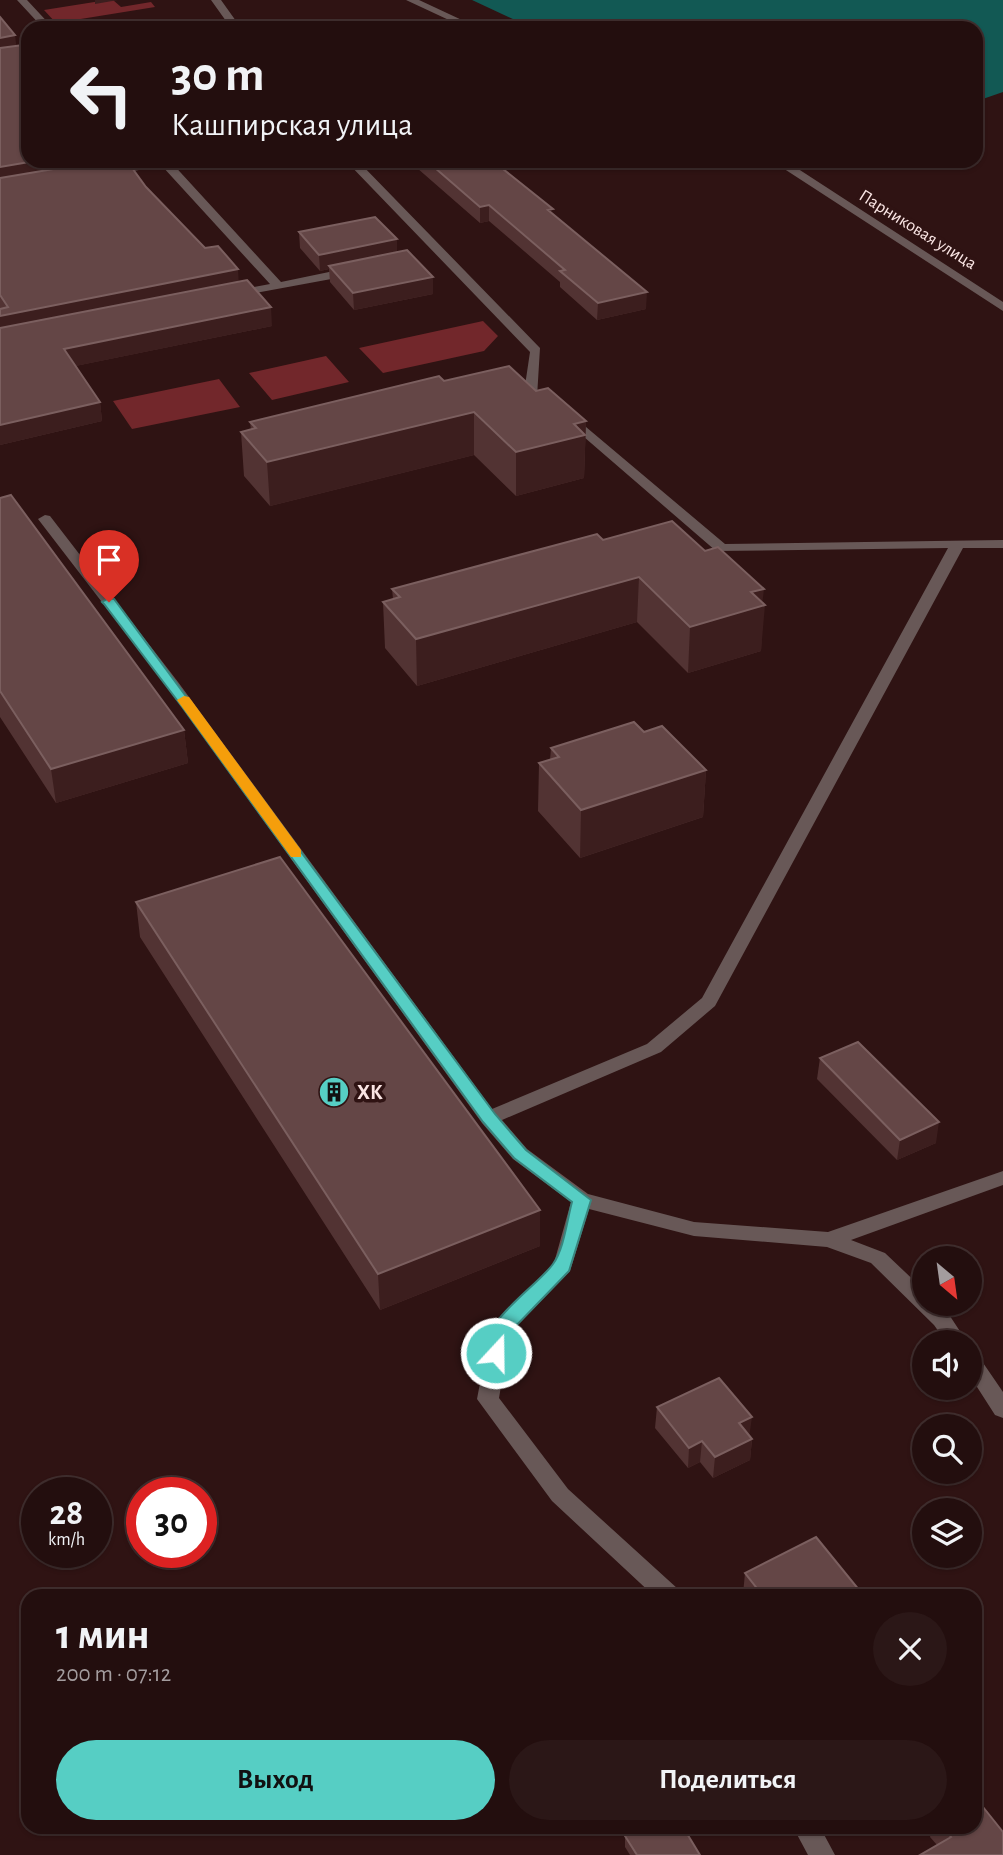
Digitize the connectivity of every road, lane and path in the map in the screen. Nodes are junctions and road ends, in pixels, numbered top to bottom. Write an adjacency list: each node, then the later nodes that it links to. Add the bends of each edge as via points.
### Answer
1 (216, 0): 5 (street)
2 (411, 0): 6 (street)
3 (26, 1): 4 (street)
4 (42, 21)
5 (231, 21)
6 (458, 21)
7 (130, 168): 11 (street)
8 (170, 168): 13 (street)
9 (359, 168): 17 (street, via 536,351 530,399 573,417 721,548)
10 (789, 168): 15 (street, Парниковая улица)
11 (96, 174)
12 (367, 268): 13 (street)
13 (278, 285): 14 (street)
14 (225, 296)
15 (1003, 307)
16 (45, 519): 19 (street, via 181,695)
17 (958, 544): 18 (street); 19 (street, via 709,1002 654,1048)
18 (1003, 544)
19 (489, 1118): 21 (street, via 520,1154)
20 (1003, 1178): 22 (street)
21 (582, 1200): 22 (street, via 694,1229); 28 (street, via 563,1266 500,1330 488,1399 560,1495)
22 (829, 1240): 23 (street, via 878,1258)
23 (912, 1291)
24 (935, 1316): 25 (street)
25 (947, 1330)
26 (982, 1378): 27 (street)
27 (1003, 1409)
28 (662, 1589)
29 (810, 1834): 30 (street)
30 (822, 1855)

